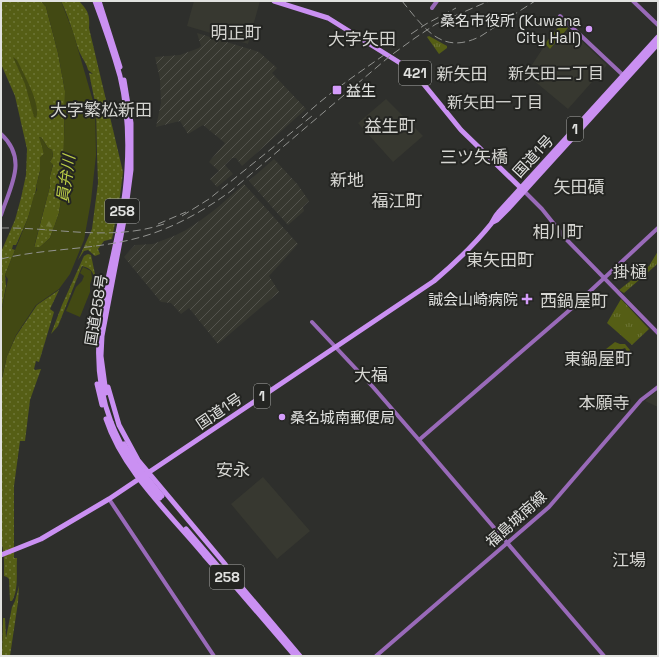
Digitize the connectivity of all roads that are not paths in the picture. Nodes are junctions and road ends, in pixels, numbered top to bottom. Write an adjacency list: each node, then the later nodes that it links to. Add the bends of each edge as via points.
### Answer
1 (95, 1): 17 (highway, 国道258号 / 258, via 120,76 128,142 122,214)
2 (99, 1): 18 (highway, 国道258号 / 258, via 123,75 131,123 132,149 126,215)
3 (274, 1): 13 (highway, 421, via 328,18 413,70 461,130)
4 (437, 1): 6 (street)
5 (632, 1): 8 (street)
6 (432, 8)
7 (560, 16): 11 (street)
8 (658, 25)
9 (658, 37): 11 (highway, 国道1号 / 1)
10 (658, 44): 11 (highway, 国道1号 / 1)
11 (625, 77): 13 (highway, 国道1号 / 1)
12 (1, 134): 14 (street, via 12,148 16,160 14,179)
13 (522, 190): 16 (street); 21 (highway, 国道1号 / 1, via 498,213 460,258 434,281)
14 (1, 214)
15 (658, 228): 16 (street)
16 (605, 277): 20 (street); 24 (street)
17 (105, 293): 23 (highway, 国道258号 / 258, via 98,337 98,365 101,390); 26 (highway, via 95,338 95,371 99,394 109,427)
18 (105, 314): 23 (highway, 国道258号 / 258, via 102,368); 25 (highway, via 105,364 111,400 128,443)
19 (312, 322): 21 (street)
20 (658, 333)
21 (335, 348): 24 (street); 25 (highway, 国道1号 / 1)
22 (658, 387): 29 (street, 福島城南線, via 641,400 549,507)
23 (112, 421): 27 (highway, 国道258号 / 258, bridge, via 127,457)
24 (419, 440): 29 (street)
25 (147, 473): 26 (highway, 国道1号 / 1); 32 (highway)
26 (138, 479): 28 (highway, 国道1号 / 1); 31 (highway, via 204,555)
27 (161, 497): 31 (highway, 国道258号 / 258); 32 (highway, 国道258号 / 258)
28 (109, 499): 30 (highway, 国道1号 / 1, via 41,539); 33 (street)
29 (508, 543): 36 (street, 福島城南線); 37 (street)
30 (1, 555)
31 (220, 568): 34 (highway, 国道258号 / 258)
32 (231, 574): 35 (highway, 国道258号 / 258)
33 (214, 656)
34 (295, 656)
35 (300, 656)
36 (376, 656)
37 (604, 656)

